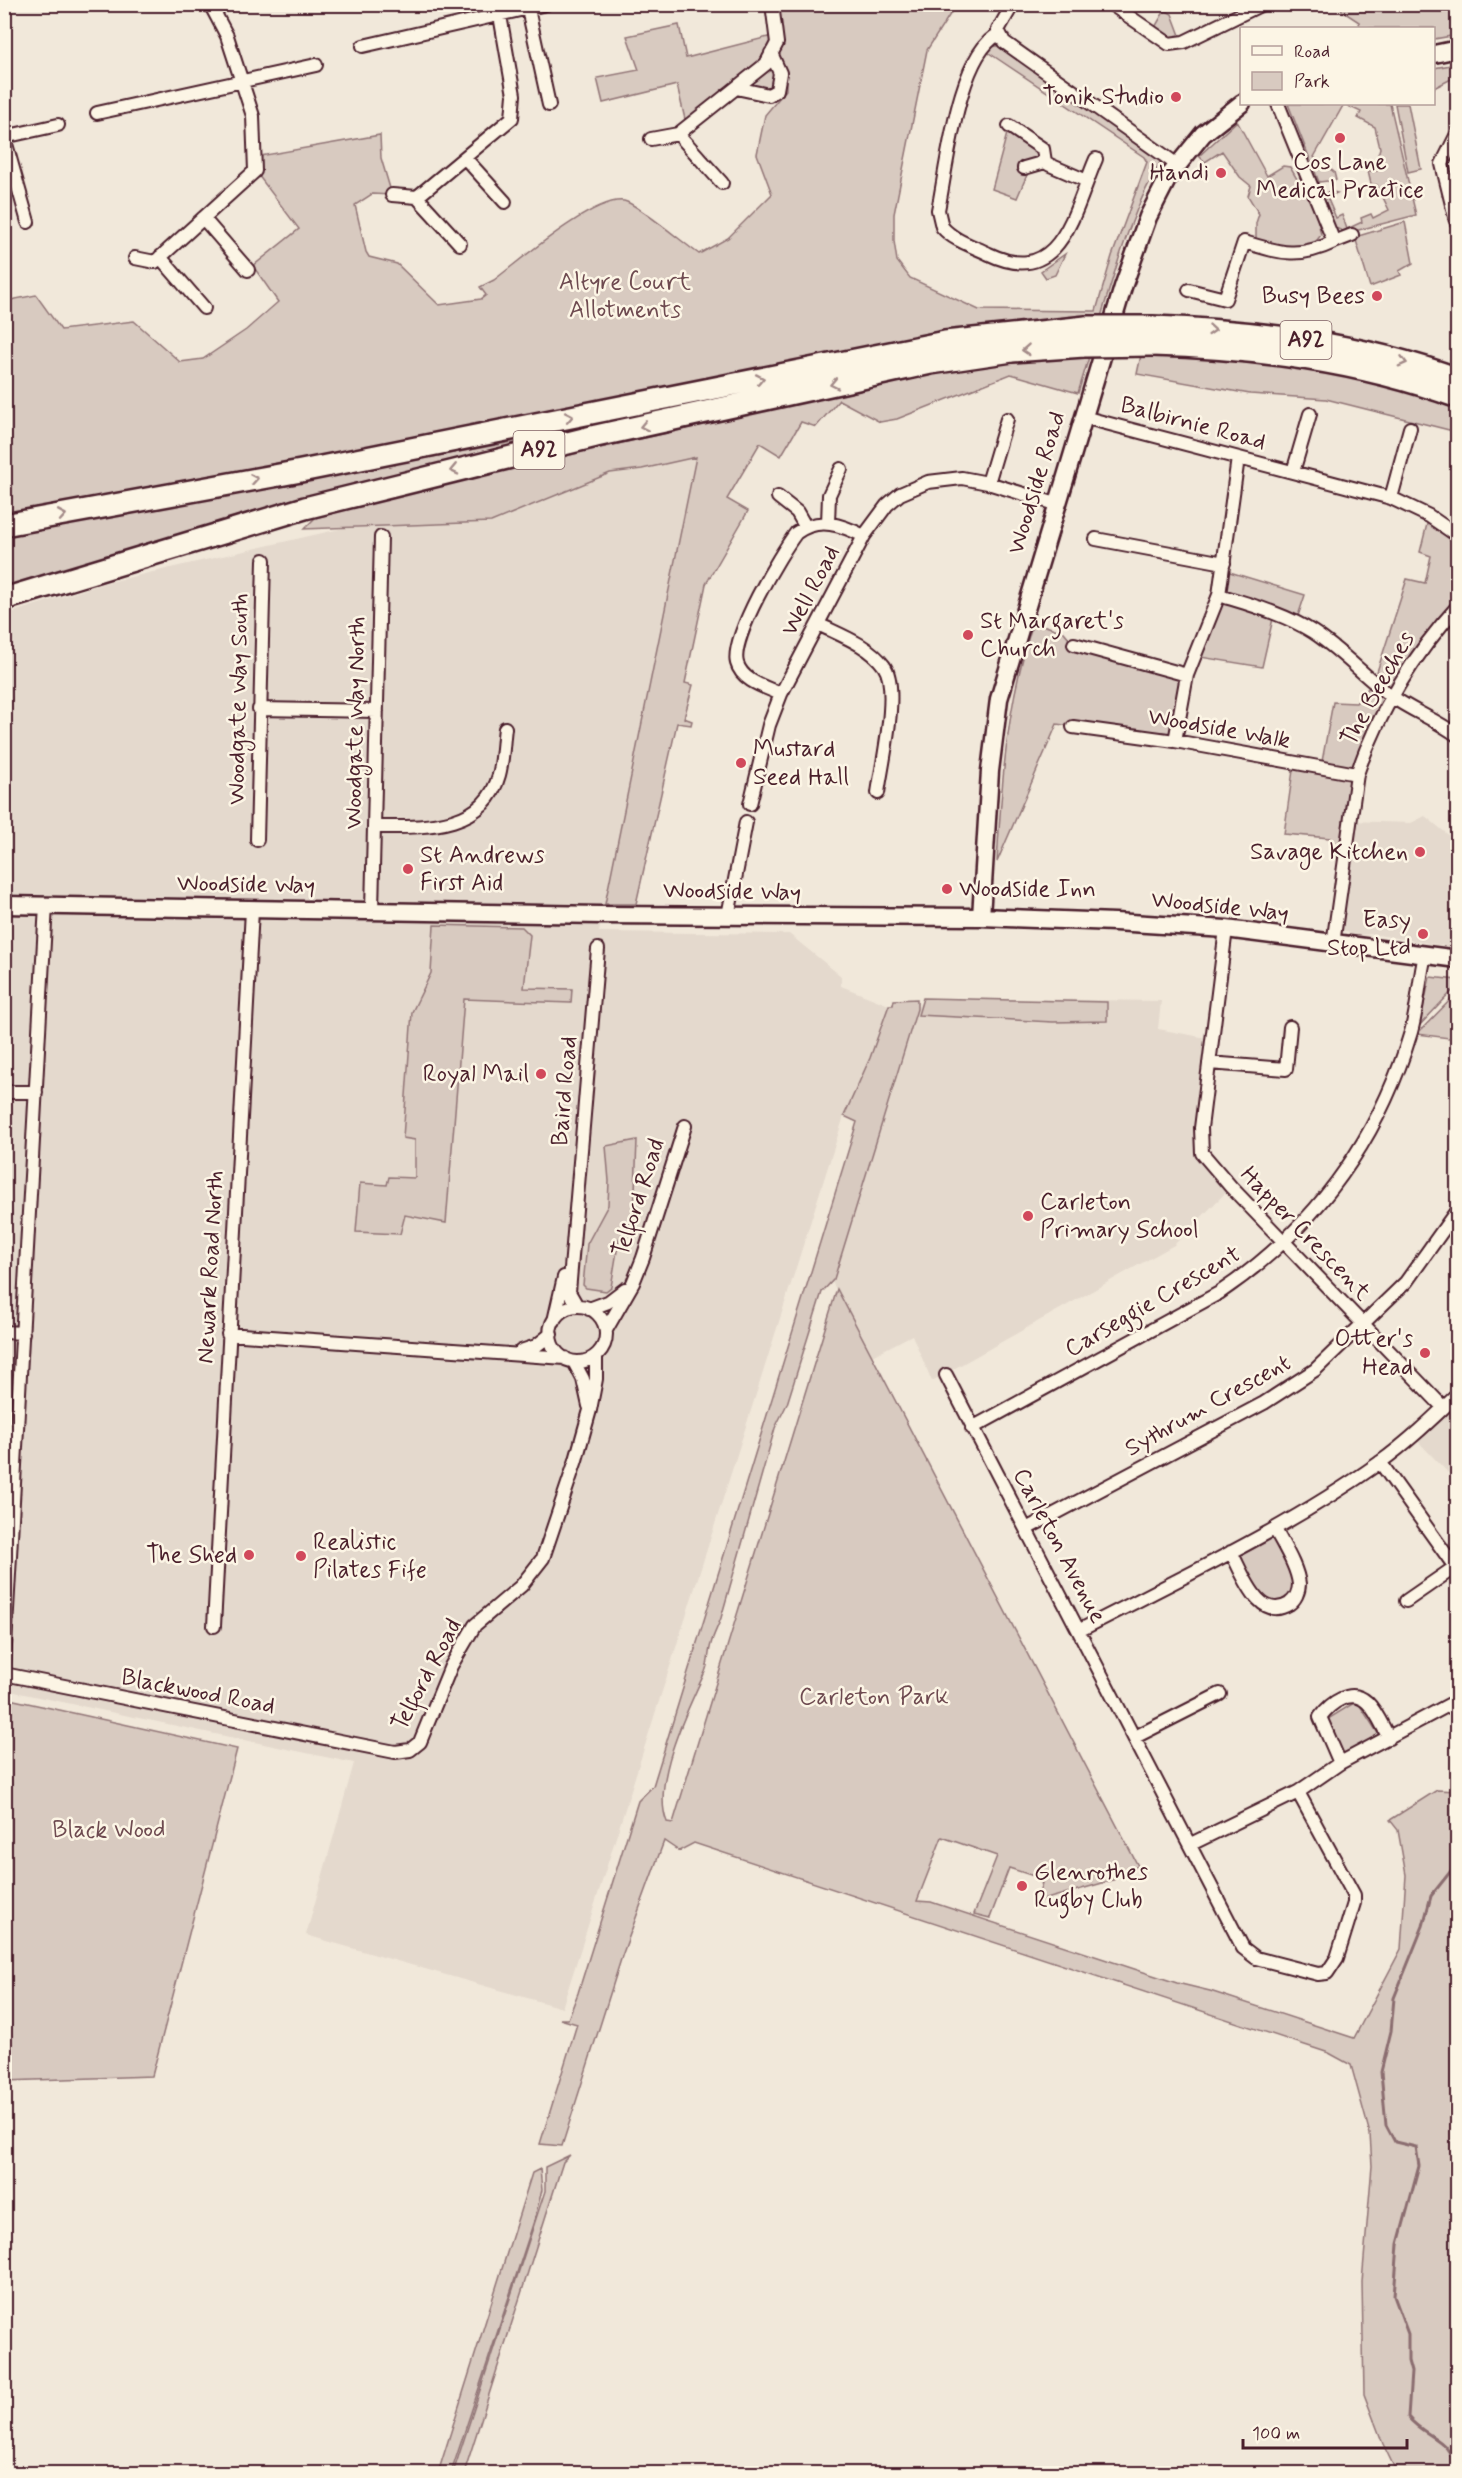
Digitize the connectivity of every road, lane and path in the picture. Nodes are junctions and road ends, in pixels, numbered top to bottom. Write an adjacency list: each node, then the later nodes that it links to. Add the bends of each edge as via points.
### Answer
1 (210, 4): 15 (street, via 227,36)
2 (546, 4): 8 (street)
3 (772, 4): 12 (street, via 777,44)
4 (1013, 4): 9 (street)
5 (1262, 4): 6 (street, via 1184,42 1169,44)
6 (1112, 5)
7 (500, 9): 8 (street); 10 (street); 27 (street, via 514,95 512,118)
8 (528, 9): 17 (street)
9 (999, 34): 30 (street, via 1011,48); 32 (street, via 986,42 967,73 938,218 946,232 1011,263 1034,267 1062,241)
10 (363, 46)
11 (1458, 50): 13 (street)
12 (771, 53): 16 (street, via 765,64); 16 (street, via 780,73 777,90 769,95)
13 (1435, 54)
14 (316, 65): 15 (street)
15 (242, 82): 20 (street); 37 (street, via 253,116 255,171)
16 (736, 88): 24 (street)
17 (549, 105)
18 (1240, 105): 30 (street, Woodside Road, via 1203,134)
19 (1278, 105): 41 (street)
20 (97, 113)
21 (58, 125): 25 (street)
22 (1009, 126): 29 (street, via 1043,149)
23 (1458, 132): 38 (street, via 1442,164)
24 (678, 134): 26 (street); 33 (street)
25 (4, 137): 39 (street)
26 (651, 139)
27 (465, 158): 35 (street); 36 (street)
28 (1096, 159): 32 (street)
29 (1045, 162): 31 (street); 32 (street)
30 (1176, 164): 51 (street, Woodside Road, via 1148,217)
31 (1024, 168)
32 (1087, 181)
33 (722, 183)
34 (392, 195): 35 (street)
35 (417, 197): 42 (street)
36 (505, 202)
37 (203, 218): 43 (street); 45 (street)
38 (1456, 221)
39 (28, 222)
40 (1352, 235): 41 (street)
41 (1334, 242): 46 (street, via 1303,254 1244,242 1225,299)
42 (460, 244)
43 (160, 257): 44 (street, via 154,262); 47 (street)
44 (135, 258)
45 (248, 270)
46 (1189, 290)
47 (204, 308)
48 (1085, 336): 49 (highway, A92, bridge, via 1152,336 1200,329 1307,340 1388,358); 62 (highway, A92, one-way to 48, via 381,455 945,342); 71 (highway, A92, one-way to 71, via 931,363 584,439 305,508)
49 (1455, 387)
50 (1310, 414): 56 (street, Balbirnie Road)
51 (1083, 417): 54 (street, Balbirnie Road); 60 (street, Woodside Road)
52 (1007, 419): 57 (street)
53 (1410, 428): 59 (street)
54 (1238, 458): 56 (street, Balbirnie Road); 69 (street)
55 (841, 469): 61 (street, via 829,495)
56 (1293, 472): 59 (street, Balbirnie Road)
57 (988, 483): 60 (street, Well Road); 64 (street, Well Road, via 945,478 913,487 887,505)
58 (778, 497): 63 (street, via 797,512)
59 (1391, 498): 65 (street, Balbirnie Road, via 1429,516)
60 (1056, 504): 95 (street, Woodside Road, via 998,705)
61 (828, 523): 63 (street); 64 (street)
62 (4, 525)
63 (805, 526): 76 (street, via 783,553 741,630 735,652 745,676)
64 (864, 536): 73 (street, Well Road)
65 (1458, 536)
66 (381, 537): 79 (street, Woodgate Way North)
67 (1096, 539): 69 (street)
68 (264, 560): 78 (street, Woodgate Way South)
69 (1224, 563): 70 (street)
70 (1219, 595): 75 (street); 77 (street, via 1312,631)
71 (4, 599)
72 (1458, 606): 77 (street, The Beeches, via 1430,637)
73 (818, 624): 76 (street, Well Road); 85 (street, via 868,650 890,677)
74 (1074, 644): 75 (street)
75 (1186, 675): 83 (street)
76 (781, 694): 86 (street, Well Road)
77 (1392, 697): 82 (street); 84 (street, The Beeches)
78 (259, 709): 79 (street); 89 (street, Woodgate Way South)
79 (377, 711): 88 (street, Woodgate Way North)
80 (1073, 727): 83 (street, Woodside Walk)
81 (505, 728): 88 (street, via 500,774 490,798 469,817 423,827)
82 (1458, 736)
83 (1175, 741): 84 (street, Woodside Walk)
84 (1357, 774): 97 (street, The Beeches)
85 (878, 793)
86 (750, 804)
87 (746, 822): 94 (street)
88 (374, 827): 93 (street, Woodgate Way North)
89 (257, 840)
90 (4, 905): 91 (street, Woodside Way)
91 (46, 905): 92 (street, Woodside Way); 104 (street)
92 (252, 910): 93 (street, Woodside Way); 116 (street, Newark Road North)
93 (372, 910): 94 (street, Woodside Way)
94 (728, 916): 95 (street, Woodside Way)
95 (981, 917): 96 (street, Woodside Way)
96 (1226, 929): 97 (street, Woodside Way); 102 (street, Happer Crescent)
97 (1333, 944): 99 (street, Woodside Way)
98 (598, 949): 107 (street, Baird Road)
99 (1425, 955): 100 (street, Woodside Way); 108 (street, Carseggie Crescent, via 1411,1032 1378,1112 1336,1185)
100 (1458, 959)
101 (1290, 1027): 102 (street, via 1286,1069)
102 (1209, 1063): 108 (street, Happer Crescent, via 1200,1139 1202,1153)
103 (4, 1092): 104 (street)
104 (36, 1092): 115 (street)
105 (685, 1126): 109 (street, Telford Road)
106 (1458, 1209): 111 (street, Sythrum Crescent, via 1406,1282)
107 (573, 1237): 110 (street, Baird Road, via 569,1292); 112 (street, Baird Road)
108 (1285, 1243): 111 (street, Happer Crescent); 124 (street, Carseggie Crescent, via 1219,1293)
109 (633, 1283): 110 (street, Telford Road, via 608,1302); 113 (street, Telford Road)
110 (583, 1307): 112 (street, via 563,1311); 113 (street, via 597,1314)
111 (1363, 1325): 122 (street, Happer Crescent); 126 (street, Sythrum Crescent, via 1315,1370 1264,1403)
112 (552, 1328): 117 (street, via 536,1346); 119 (street, via 555,1348)
113 (606, 1330): 118 (street, via 605,1343)
114 (4, 1332): 115 (street)
115 (23, 1333): 133 (street)
116 (228, 1334): 117 (street); 131 (street, Newark Road North)
117 (514, 1353): 119 (street)
118 (596, 1356): 119 (street); 123 (street, Telford Road)
119 (569, 1360): 123 (street, Telford Road, via 583,1379)
120 (946, 1375): 124 (street, Carleton Avenue)
121 (1458, 1394): 122 (street)
122 (1443, 1407): 125 (street)
123 (590, 1410): 139 (street, Telford Road, via 543,1558 520,1587 475,1625 417,1745 405,1752)
124 (972, 1428): 126 (street, Carleton Avenue)
125 (1380, 1462): 127 (street); 129 (street)
126 (1026, 1529): 132 (street, Carleton Avenue)
127 (1275, 1529): 128 (street); 128 (street, via 1299,1583 1296,1597 1286,1606 1273,1608 1260,1602)
128 (1231, 1552): 132 (street)
129 (1456, 1566): 130 (street)
130 (1407, 1601)
131 (214, 1626)
132 (1080, 1630): 137 (street, Carleton Avenue)
133 (4, 1664)
134 (4, 1674): 139 (street, Blackwood Road)
135 (1220, 1694): 137 (street)
136 (1458, 1700): 138 (street)
137 (1135, 1737): 142 (street, Carleton Avenue)
138 (1389, 1738): 140 (street); 140 (street, via 1367,1700 1347,1696 1338,1700 1320,1717)
139 (384, 1749)
140 (1340, 1763): 141 (street)
141 (1298, 1792): 142 (street); 142 (street, Carleton Avenue, via 1354,1895 1336,1958 1327,1972 1307,1972 1249,1954)
142 (1191, 1844)

